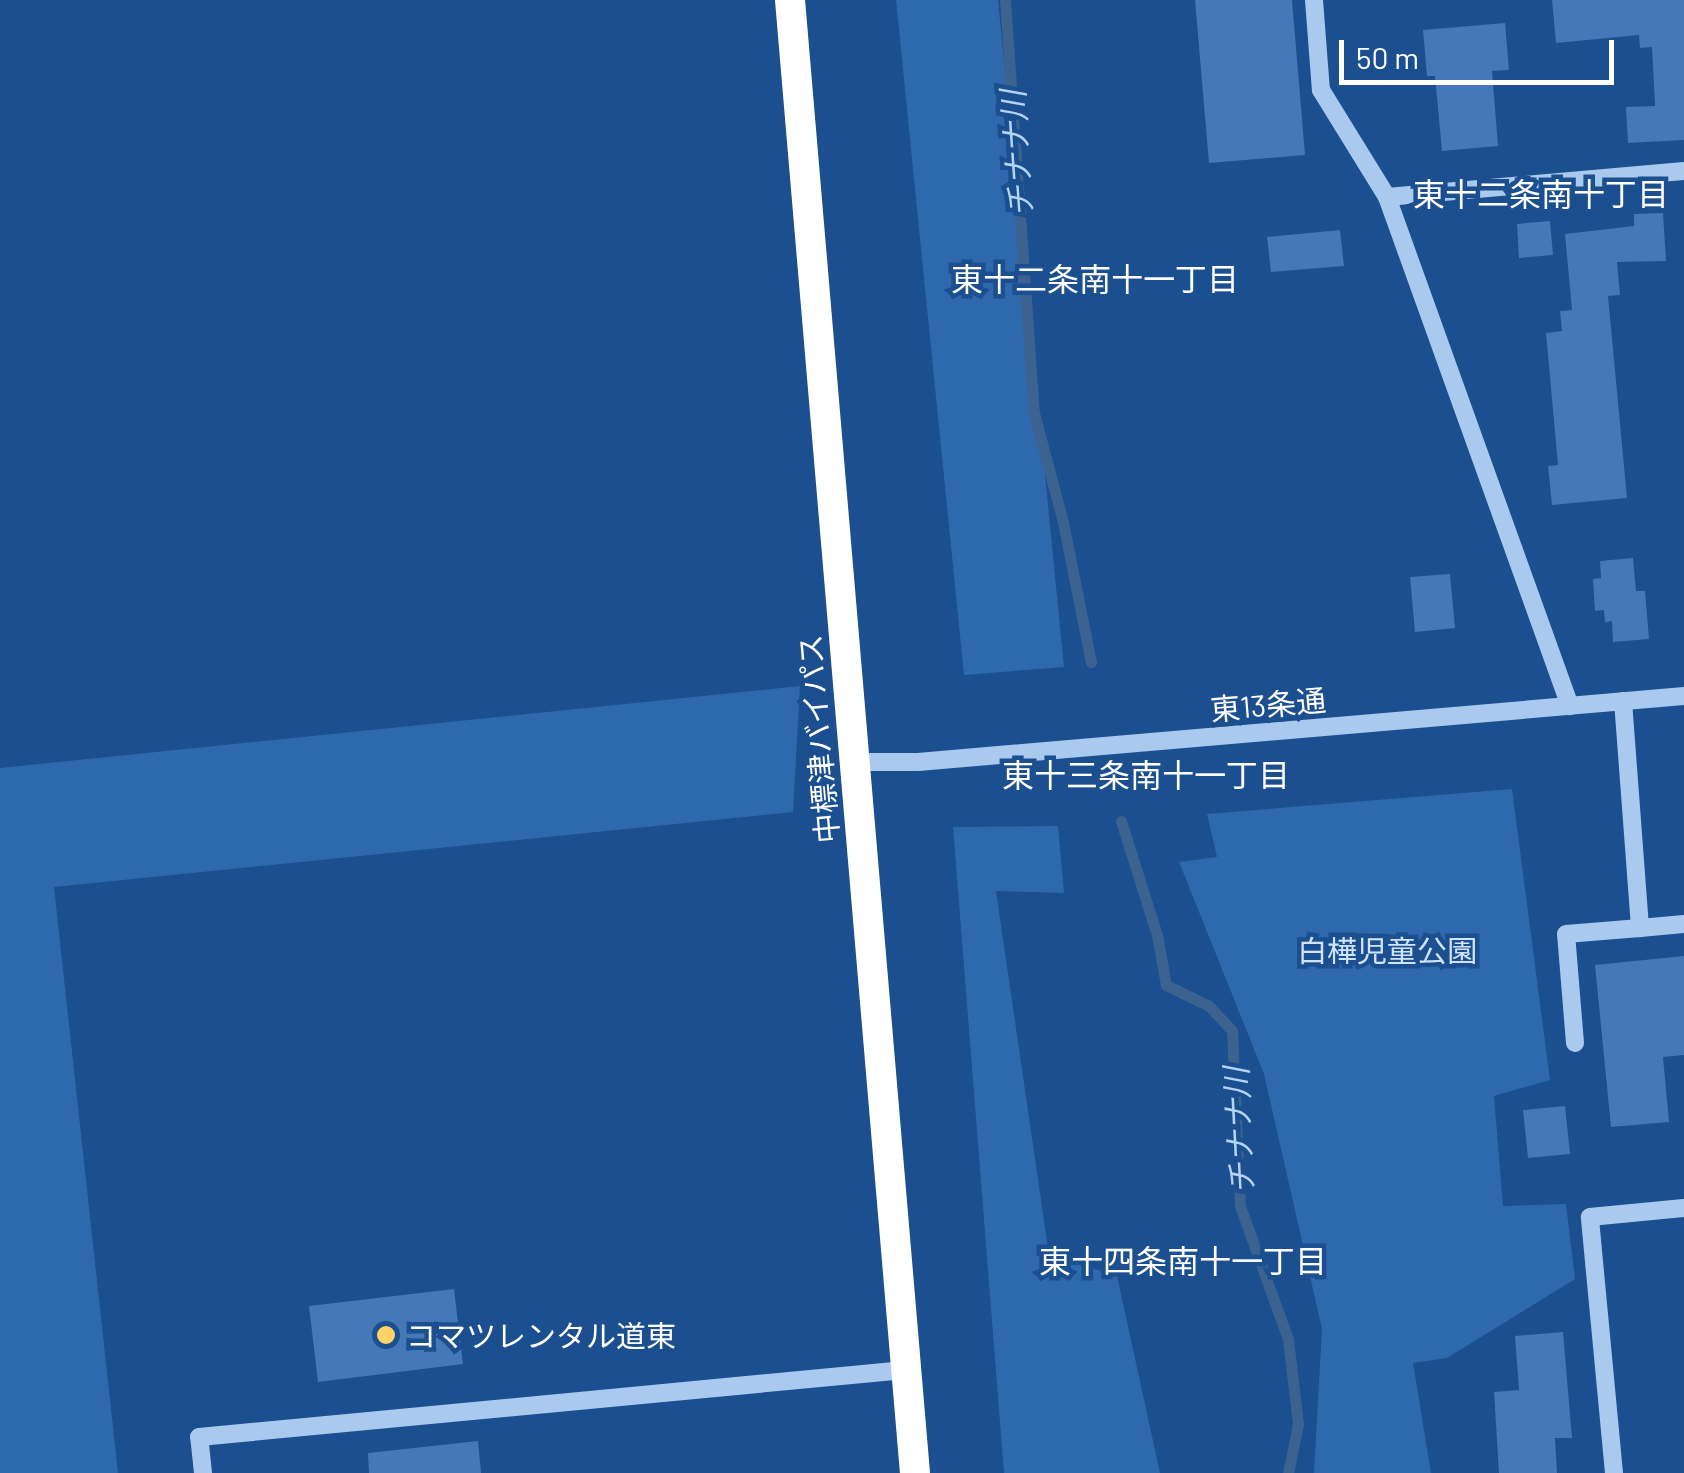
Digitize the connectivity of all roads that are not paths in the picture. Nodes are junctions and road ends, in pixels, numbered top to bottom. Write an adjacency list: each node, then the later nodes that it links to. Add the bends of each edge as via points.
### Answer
1 (790, 0): 8 (highway, 中標津バイパス)
2 (1314, 0): 4 (street, via 1320,90)
3 (1684, 171): 4 (street)
4 (1388, 197): 7 (street)
5 (1684, 696): 6 (street, 東13条通)
6 (1623, 701): 7 (street, 東13条通); 10 (street)
7 (1570, 706): 8 (street, 東13条通)
8 (856, 762): 13 (highway, 中標津バイパス)
9 (1684, 924): 10 (street)
10 (1640, 928): 11 (street, via 1566,934)
11 (1575, 1043)
12 (1684, 1208): 16 (street, via 1590,1218)
13 (906, 1370): 14 (street, via 199,1437); 15 (highway, 中標津バイパス)
14 (202, 1473)
15 (914, 1473)
16 (1614, 1473)

